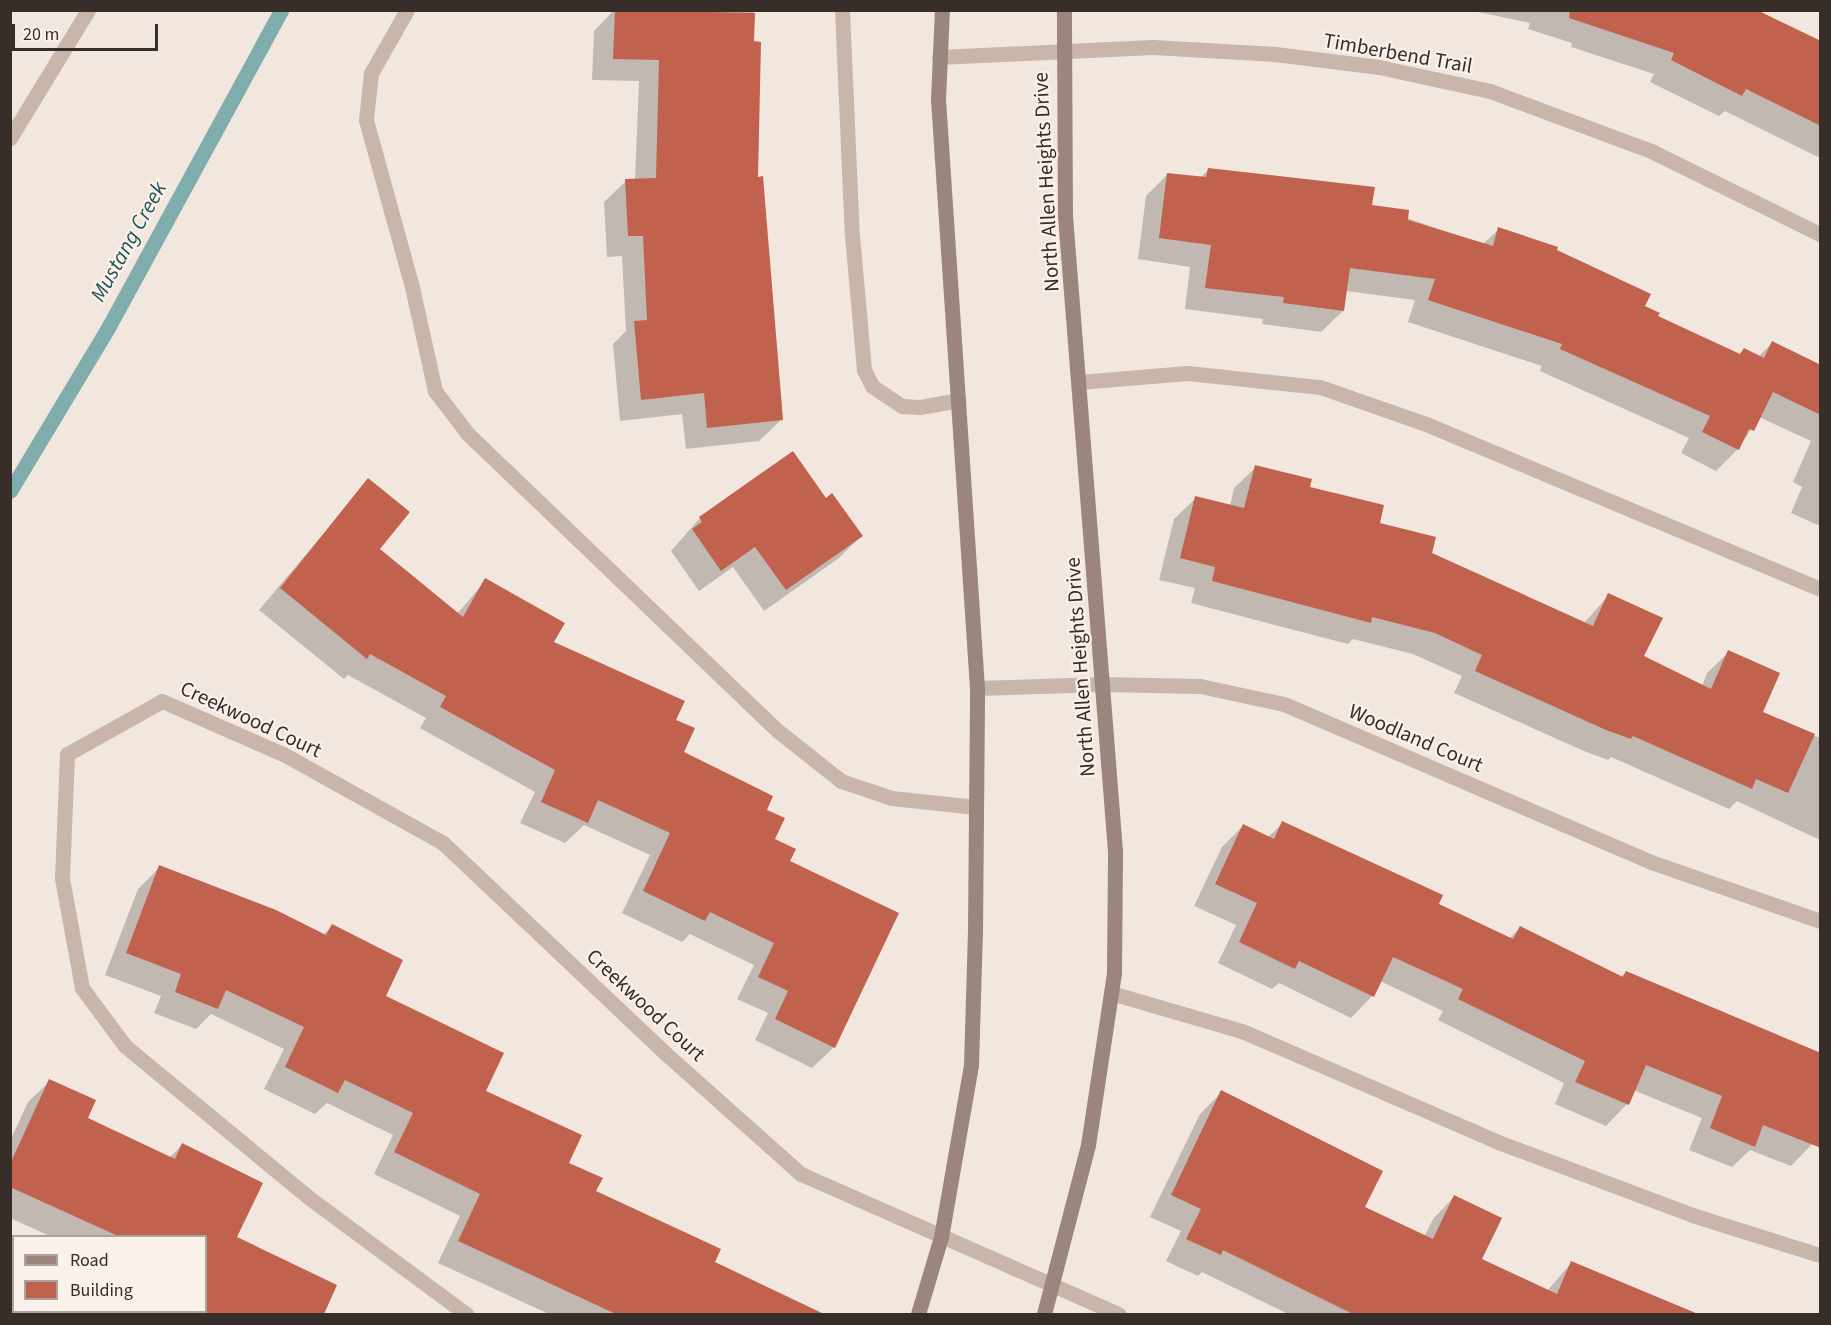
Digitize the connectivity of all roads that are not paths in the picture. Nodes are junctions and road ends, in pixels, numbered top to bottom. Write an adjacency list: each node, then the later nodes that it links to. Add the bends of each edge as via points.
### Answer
1 (88, 10): 8 (street)
2 (407, 10): 15 (street, via 371,73 366,120 412,287 435,391 477,442 778,731 841,781 892,798)
3 (842, 10): 11 (street, via 852,235 864,370 872,386 902,405 920,407)
4 (942, 10): 7 (main road)
5 (1064, 10): 6 (main road, North Allen Heights Drive)
6 (1062, 52): 7 (street, Timberbend Trail); 9 (street, Timberbend Trail, via 1153,47 1275,54 1379,67 1491,91 1651,151); 10 (main road, North Allen Heights Drive, via 1065,215)
7 (939, 57): 11 (main road, via 938,100)
8 (10, 138)
9 (1821, 234)
10 (1080, 382): 12 (street, via 1188,373 1320,387 1426,424); 13 (main road, North Allen Heights Drive)
11 (958, 400): 14 (main road)
12 (1821, 589)
13 (1103, 684): 14 (street, Woodland Court); 16 (street, Woodland Court, via 1200,686 1284,704 1651,862); 17 (main road, North Allen Heights Drive, via 1115,851)
14 (976, 688): 15 (main road)
15 (976, 807): 18 (main road, via 971,1065)
16 (1821, 921)
17 (1112, 993): 19 (street, via 1242,1031 1498,1142 1692,1215); 20 (main road, North Allen Heights Drive, via 1088,1145)
18 (941, 1237): 20 (street, Creekwood Court); 21 (street, Creekwood Court, via 801,1174 665,1053 443,843 285,755 162,700 67,754 62,878 82,988 125,1046 308,1197); 22 (main road)
19 (1821, 1255)
20 (1054, 1285): 23 (main road, North Allen Heights Drive); 24 (street, Creekwood Court)
21 (466, 1314)
22 (918, 1314)
23 (1044, 1314)
24 (1118, 1314)

